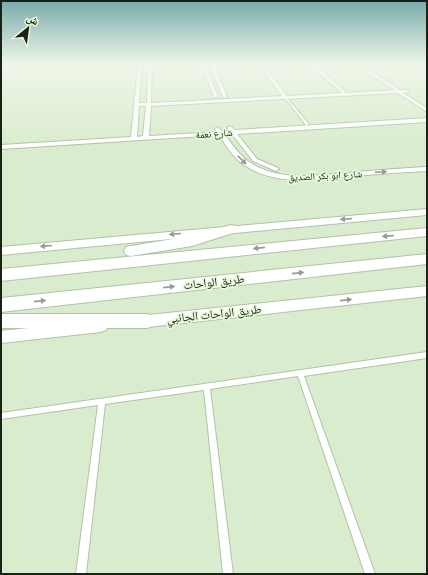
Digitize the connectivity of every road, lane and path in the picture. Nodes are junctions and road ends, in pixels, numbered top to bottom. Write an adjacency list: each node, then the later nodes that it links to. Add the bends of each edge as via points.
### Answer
1 (137, 91): 14 (street)
2 (149, 91): 15 (street)
3 (214, 91): 12 (street)
4 (223, 91): 13 (street)
5 (280, 91): 11 (street)
6 (376, 91): 10 (street)
7 (384, 91): 11 (street)
8 (401, 91): 17 (street)
9 (402, 91): 16 (street)
10 (343, 92): 11 (street)
11 (284, 96): 13 (street); 15 (street); 20 (lane)
12 (216, 97): 13 (street); 15 (street)
13 (225, 97)
14 (136, 103): 15 (street); 24 (street)
15 (149, 103): 23 (street)
16 (427, 104)
17 (427, 110)
18 (427, 116): 20 (street, شارع نعمة)
19 (427, 120): 21 (street, شارع نعمة)
20 (307, 124): 21 (street, شارع نعمة)
21 (231, 130): 22 (street, شارع نعمة); 27 (street, شارع ابو بكر الصديق, via 255,160 284,170)
22 (220, 131): 23 (street, شارع نعمة); 28 (street, شارع ابو بكر الصديق, one-way to 28, via 245,163 282,177 305,178)
23 (146, 135): 24 (street, شارع نعمة)
24 (134, 136): 25 (street, شارع نعمة); 26 (street, شارع نعمة)
25 (1, 142)
26 (1, 147)
27 (427, 162)
28 (427, 168)
29 (427, 212): 30 (street, one-way to 30)
30 (231, 229): 32 (street, one-way to 32); 34 (highway, via 185,242 77,260)
31 (427, 232): 34 (highway, one-way to 34)
32 (1, 251)
33 (427, 259): 37 (highway, طريق الواحات, one-way to 33)
34 (26, 272): 35 (highway)
35 (1, 275)
36 (427, 291): 39 (street, طريق الواحات الجانبي, one-way to 36)
37 (1, 305)
38 (1, 321): 39 (highway)
39 (147, 321): 40 (street, طريق الواحات الجانبي)
40 (1, 337)
41 (427, 355): 42 (lane)
42 (300, 373): 43 (lane); 48 (lane)
43 (207, 387): 44 (lane); 47 (lane)
44 (102, 402): 45 (lane); 46 (lane)
45 (1, 416)
46 (81, 574)
47 (228, 574)
48 (370, 574)

